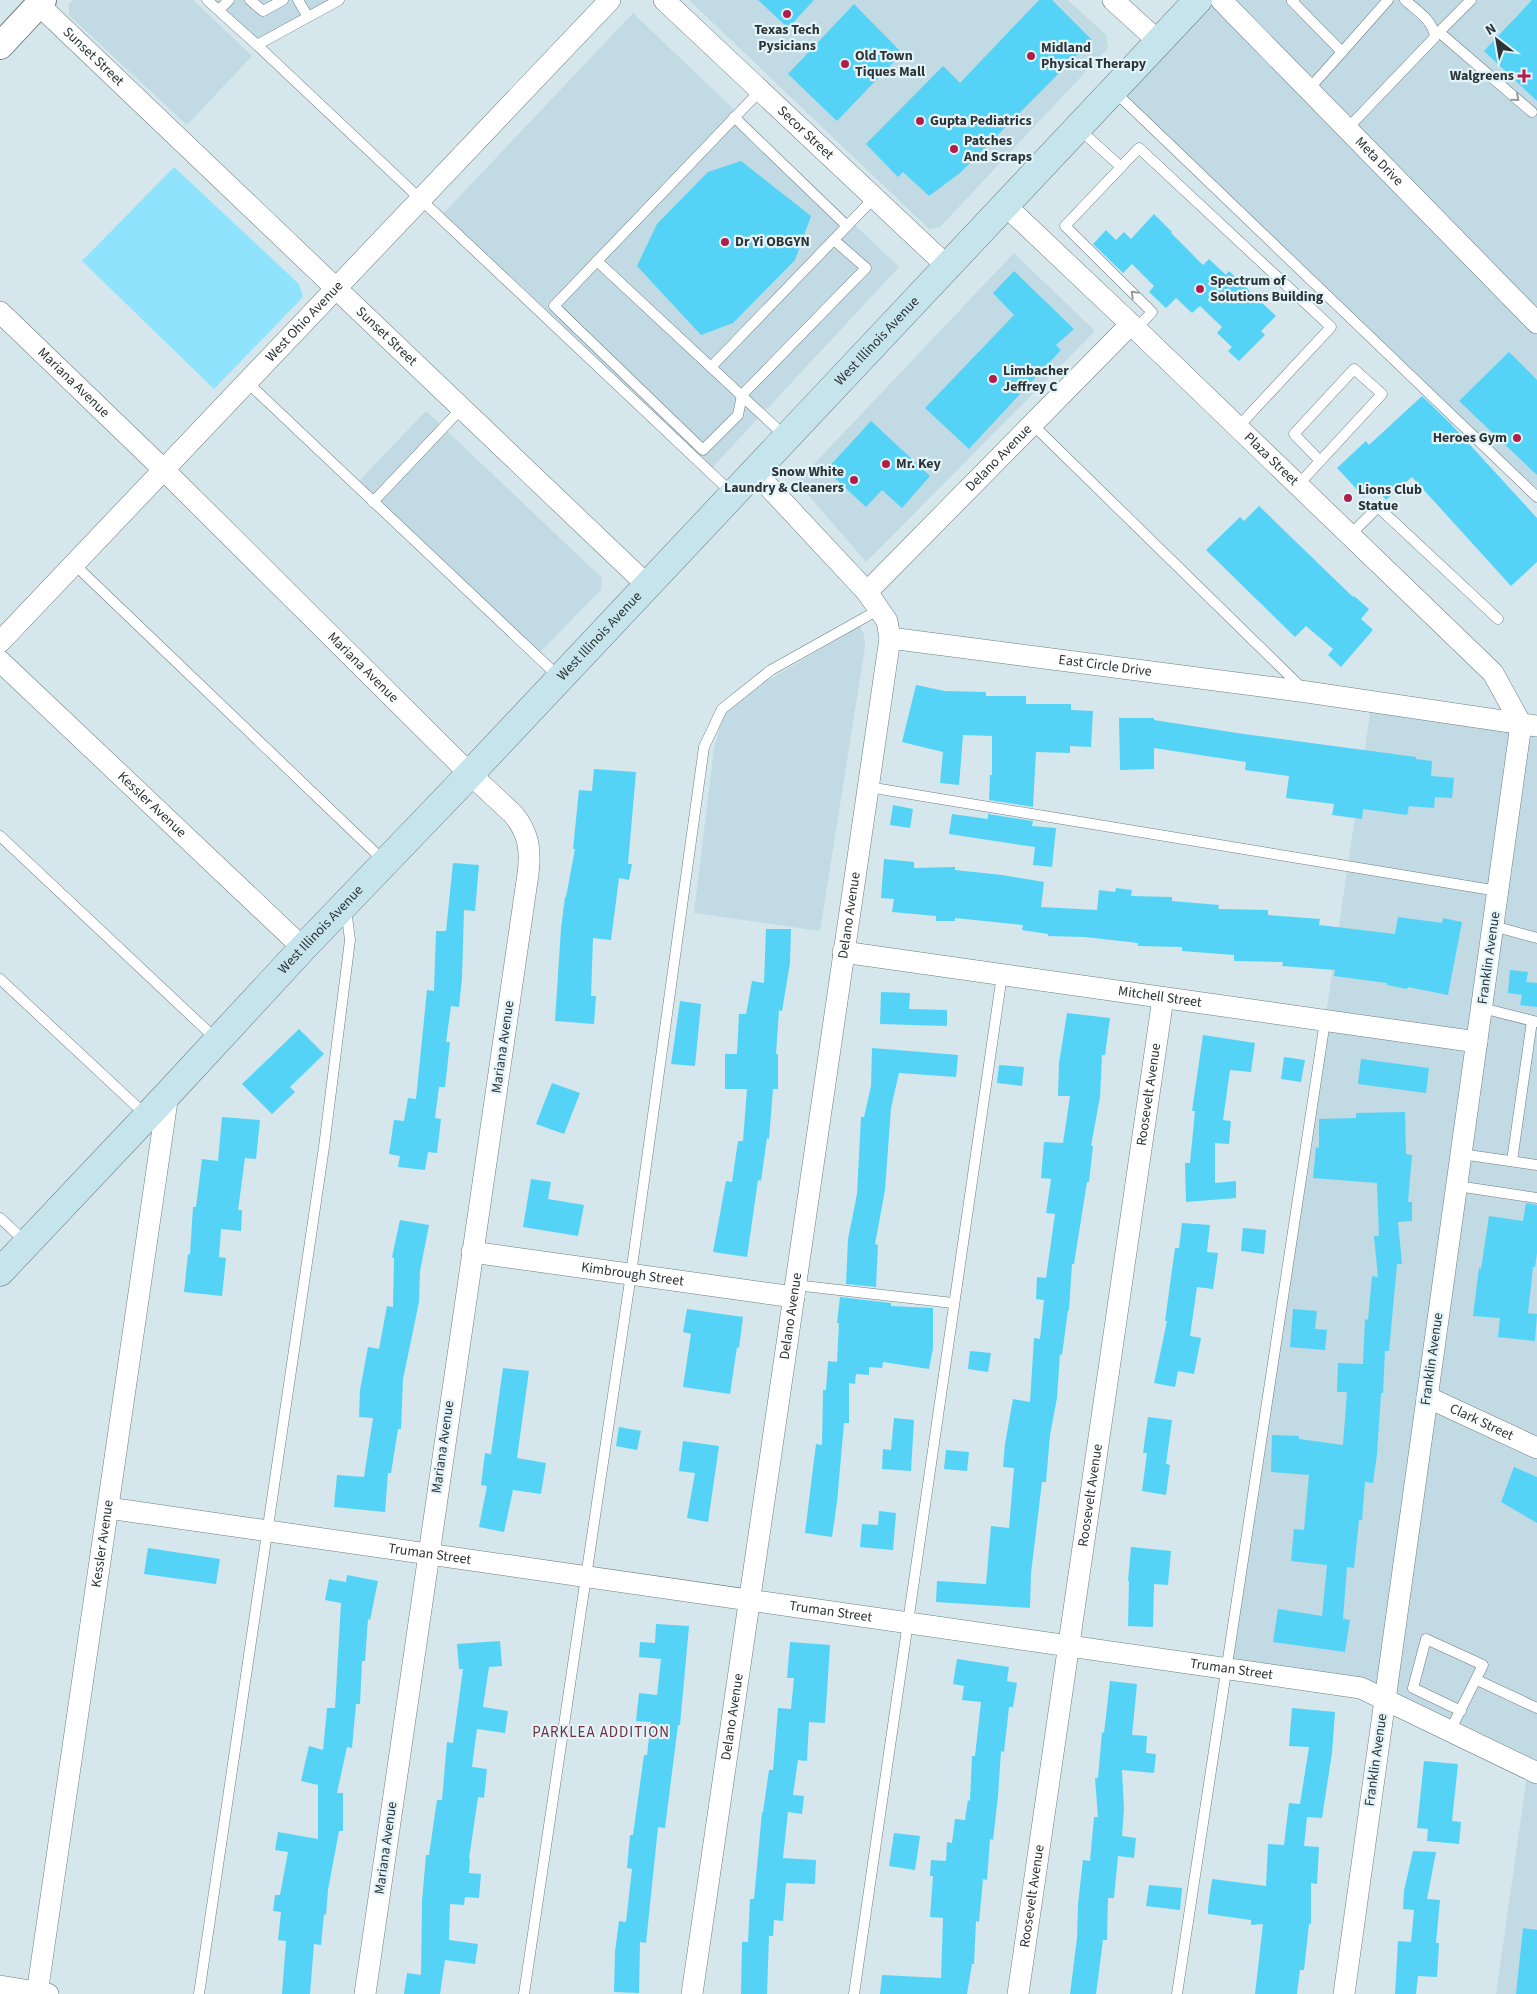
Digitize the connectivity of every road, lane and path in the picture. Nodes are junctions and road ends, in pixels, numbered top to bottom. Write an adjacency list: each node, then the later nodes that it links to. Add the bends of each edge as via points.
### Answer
1 (207, 0): 17 (lane)
2 (230, 0): 17 (lane)
3 (250, 0): 4 (lane, via 263,11)
4 (283, 0)
5 (298, 0): 18 (lane)
6 (339, 0): 18 (lane)
7 (610, 0): 33 (street, West Ohio Avenue)
8 (664, 0): 26 (street, Secor Street)
9 (1113, 0): 20 (street)
10 (1198, 0): 20 (main road, West Illinois Avenue)
11 (1221, 0): 24 (street, Meta Drive)
12 (1294, 0): 23 (lane, via 1292,2)
13 (1388, 0): 23 (lane)
14 (1405, 0): 19 (lane, via 1430,22)
15 (1471, 0): 19 (lane)
16 (35, 6): 22 (street); 39 (street, Sunset Street)
17 (219, 10): 21 (lane)
18 (308, 17): 21 (lane)
19 (1437, 34): 27 (lane, one-way to 27); 30 (lane)
20 (1159, 42): 25 (main road, West Illinois Avenue)
21 (257, 45): 33 (lane)
22 (0, 46)
23 (1342, 52): 24 (lane)
24 (1308, 90): 30 (street, Meta Drive)
25 (1113, 91): 29 (main road, West Illinois Avenue); 55 (lane)
26 (759, 92): 28 (lane); 32 (street, Secor Street)
27 (1532, 112)
28 (734, 117): 35 (lane); 37 (lane)
29 (1078, 128): 31 (lane); 34 (main road, West Illinois Avenue)
30 (1346, 130): 41 (street, Meta Drive)
31 (1121, 167): 42 (lane, one-way to 31, via 1152,312 1065,226); 48 (lane, via 1139,148 1331,327)
32 (874, 198): 35 (lane); 38 (street, Secor Street)
33 (420, 200): 39 (street, West Ohio Avenue); 54 (lane)
34 (1005, 205): 38 (main road, West Illinois Avenue); 42 (street, Plaza Street)
35 (847, 226): 36 (lane)
36 (834, 240): 43 (lane); 45 (lane, via 866,268)
37 (597, 261): 43 (lane); 45 (lane, via 554,306 703,450 738,415)
38 (947, 266): 49 (main road, West Illinois Avenue)
39 (336, 289): 44 (street, West Ohio Avenue); 46 (street, Sunset Street)
40 (2, 319): 51 (street, Mariana Avenue)
41 (1537, 323)
42 (1134, 327): 47 (street, Delano Avenue); 48 (street, Plaza Street)
43 (711, 367): 45 (lane)
44 (248, 382): 51 (street, West Ohio Avenue); 56 (lane)
45 (742, 395): 49 (lane)
46 (461, 408): 56 (lane); 59 (street, Sunset Street)
47 (1032, 424): 60 (street, Delano Avenue); 67 (lane)
48 (1238, 427): 53 (street, Plaza Street)
49 (786, 437): 52 (main road, West Illinois Avenue)
50 (1320, 461): 50 (lane, via 1382,394 1354,369 1294,434); 53 (lane)
51 (164, 470): 58 (street, West Ohio Avenue); 69 (street, Mariana Avenue)
52 (754, 471): 54 (main road, West Illinois Avenue); 60 (street)
53 (1298, 485): 57 (street, Plaza Street)
54 (733, 494): 59 (main road, West Illinois Avenue)
55 (1537, 497)
56 (373, 502): 66 (lane)
57 (1350, 535): 62 (lane, via 1378,507); 68 (street, Plaza Street, via 1493,673)
58 (74, 564): 64 (street, West Ohio Avenue); 72 (lane)
59 (646, 585): 66 (main road, West Illinois Avenue)
60 (867, 592): 61 (street)
61 (880, 609): 63 (street, via 887,621); 98 (lane, via 771,670 722,709 704,747)
62 (1498, 619)
63 (890, 638): 67 (street, East Circle Drive); 70 (street, Delano Avenue)
64 (0, 642)
65 (0, 661): 77 (street, Kessler Avenue)
66 (560, 677): 69 (main road, West Illinois Avenue)
67 (1306, 692): 68 (street, East Circle Drive)
68 (1529, 725): 73 (street, Franklin Avenue)
69 (470, 774): 72 (main road, West Illinois Avenue); 96 (street, Mariana Avenue, via 519,821 530,848)
70 (868, 787): 73 (lane); 78 (street, Delano Avenue)
71 (0, 836): 85 (lane)
72 (385, 862): 74 (main road, West Illinois Avenue)
73 (1498, 891): 75 (street, Franklin Avenue)
74 (345, 904): 77 (main road, West Illinois Avenue); 104 (lane, via 350,940 324,1147)
75 (1493, 926): 76 (lane); 82 (street, Franklin Avenue)
76 (1537, 938)
77 (304, 948): 85 (main road, West Illinois Avenue)
78 (843, 952): 79 (street, Mitchell Street); 99 (street, Delano Avenue)
79 (1002, 975): 81 (street, Mitchell Street); 100 (lane)
80 (0, 979): 88 (lane)
81 (1163, 998): 83 (street, Mitchell Street); 109 (street, Roosevelt Avenue)
82 (1482, 1008): 84 (lane); 86 (street, Franklin Avenue)
83 (1325, 1021): 86 (street, Mitchell Street); 110 (lane)
84 (1534, 1021): 90 (lane)
85 (218, 1041): 87 (main road, West Illinois Avenue)
86 (1477, 1042): 89 (street, Franklin Avenue)
87 (168, 1094): 88 (main road, West Illinois Avenue); 103 (street, Kessler Avenue)
88 (148, 1116): 95 (main road, West Illinois Avenue)
89 (1461, 1154): 90 (lane); 92 (street, Franklin Avenue)
90 (1512, 1161): 91 (lane)
91 (1537, 1165)
92 (1457, 1186): 93 (lane); 101 (street, Franklin Avenue)
93 (1537, 1198)
94 (0, 1218): 95 (lane)
95 (28, 1244): 97 (main road, West Illinois Avenue)
96 (472, 1252): 98 (street, Kimbrough Street); 105 (street, Mariana Avenue)
97 (0, 1272)
98 (631, 1274): 99 (street, Kimbrough Street); 106 (lane)
99 (794, 1291): 100 (lane); 107 (street, Delano Avenue)
100 (953, 1303): 108 (lane)
101 (1427, 1397): 102 (street, Clark Street); 112 (street, Franklin Avenue)
102 (1537, 1448)
103 (108, 1508): 104 (street, Truman Street); 118 (street, Kessler Avenue)
104 (266, 1530): 105 (street, Truman Street); 119 (lane)
105 (428, 1554): 106 (street, Truman Street); 120 (street, Mariana Avenue)
106 (585, 1576): 107 (street, Truman Street); 121 (lane)
107 (749, 1599): 108 (street, Truman Street); 122 (street, Delano Avenue)
108 (907, 1622): 109 (street, Truman Street); 123 (lane)
109 (1070, 1646): 110 (street, Truman Street); 124 (street, Roosevelt Avenue)
110 (1225, 1668): 112 (street, Truman Street, via 1361,1688); 125 (lane)
111 (1477, 1680): 113 (lane); 114 (lane); 114 (lane, via 1484,1665 1426,1639 1413,1688)
112 (1384, 1699): 115 (street, Truman Street); 126 (street, Franklin Avenue)
113 (1537, 1708)
114 (1461, 1712): 115 (lane)
115 (1450, 1731): 116 (street, Truman Street)
116 (1537, 1773)
117 (0, 1986): 118 (street)
118 (41, 1993)
119 (199, 1994)
120 (365, 1994)
121 (524, 1994)
122 (692, 1994)
123 (854, 1994)
124 (1018, 1994)
125 (1177, 1994)
126 (1344, 1994)

